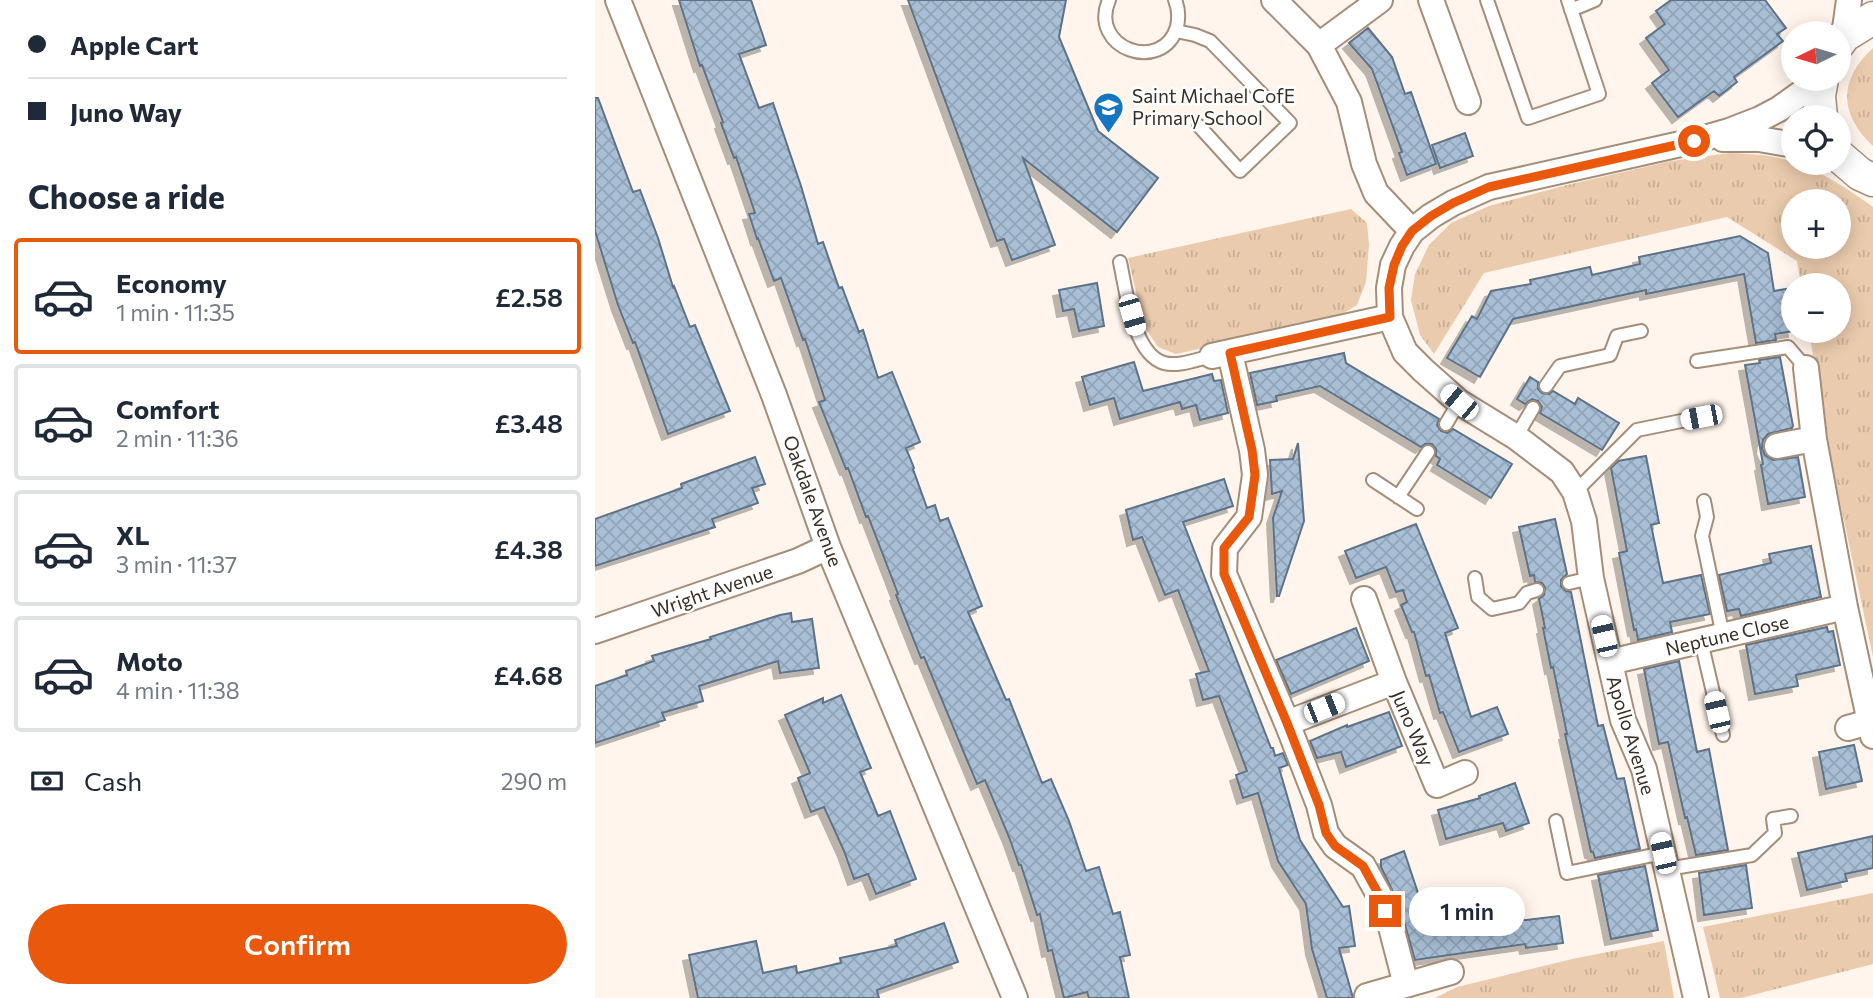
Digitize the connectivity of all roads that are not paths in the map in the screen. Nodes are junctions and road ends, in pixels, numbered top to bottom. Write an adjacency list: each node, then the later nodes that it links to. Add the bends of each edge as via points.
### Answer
1 (618, 0): 44 (street, Oakdale Avenue, via 774,395)
2 (1109, 0): 13 (lane, via 1108,31 1125,48 1148,52 1160,48)
3 (1175, 0): 13 (lane)
4 (1274, 0): 15 (street)
5 (1380, 0): 15 (street)
6 (1431, 0): 17 (street)
7 (1487, 0): 10 (lane, via 1528,118 1599,94)
8 (1595, 0): 10 (lane)
9 (1849, 0): 12 (street)
10 (1570, 5)
11 (1873, 18): 14 (street)
12 (1845, 21)
13 (1176, 30): 18 (lane, via 1210,41 1290,123 1240,171)
14 (1851, 34)
15 (1319, 45): 23 (street, via 1349,102 1376,192)
16 (1804, 91): 19 (street, Apollo Avenue, via 1760,119)
17 (1468, 102)
18 (1199, 126)
19 (1694, 141): 20 (street, Apollo Avenue, via 1733,138); 23 (street, Apollo Avenue, via 1489,187 1453,203)
20 (1781, 143)
21 (1851, 166): 22 (street)
22 (1873, 180)
23 (1412, 231): 25 (street, Apollo Avenue, via 1394,265)
24 (1120, 262): 27 (lane, via 1137,332 1154,358 1178,364)
25 (1390, 317): 27 (street); 31 (street, Apollo Avenue, via 1405,352)
26 (1641, 331): 30 (lane, via 1617,336 1610,355 1560,366)
27 (1221, 354): 53 (street, via 1252,450 1255,475 1249,517 1224,548 1224,574)
28 (1697, 361): 29 (lane, via 1788,347)
29 (1806, 368): 36 (street)
30 (1546, 386)
31 (1459, 402): 34 (lane); 35 (street, Apollo Avenue)
32 (1533, 408): 35 (lane)
33 (1701, 417): 40 (lane, via 1637,430)
34 (1446, 424)
35 (1516, 437): 40 (street, Apollo Avenue, via 1562,472)
36 (1814, 439): 37 (street); 48 (street)
37 (1777, 446)
38 (1429, 452): 41 (lane)
39 (1373, 480): 41 (lane)
40 (1575, 492): 51 (street, Apollo Avenue, via 1584,521 1580,580)
41 (1398, 497): 43 (lane)
42 (1704, 501): 50 (lane, via 1707,517 1702,537)
43 (1417, 509)
44 (828, 547): 49 (street, Wright Avenue); 62 (street, Oakdale Avenue)
45 (1475, 578): 46 (lane, via 1478,597 1492,609 1519,603)
46 (1537, 590)
47 (1364, 599): 52 (street, Juno Way)
48 (1845, 607): 50 (street, Neptune Close); 54 (street)
49 (595, 631)
50 (1712, 638): 51 (street, Neptune Close); 55 (lane)
51 (1610, 662): 59 (street, Apollo Avenue, via 1623,720 1644,769)
52 (1394, 682): 53 (street, Juno Way); 56 (street, Juno Way, via 1437,785)
53 (1287, 723): 61 (street, via 1326,833 1335,846 1363,866 1379,895)
54 (1864, 729)
55 (1723, 736)
56 (1465, 773)
57 (1791, 816): 59 (lane, via 1773,819 1775,833 1752,855)
58 (1556, 821): 59 (lane, via 1567,873)
59 (1665, 861): 64 (street, Apollo Avenue)
60 (1451, 972): 61 (street)
61 (1406, 985): 63 (street)
62 (1008, 996)
63 (1367, 996)
64 (1696, 998)

